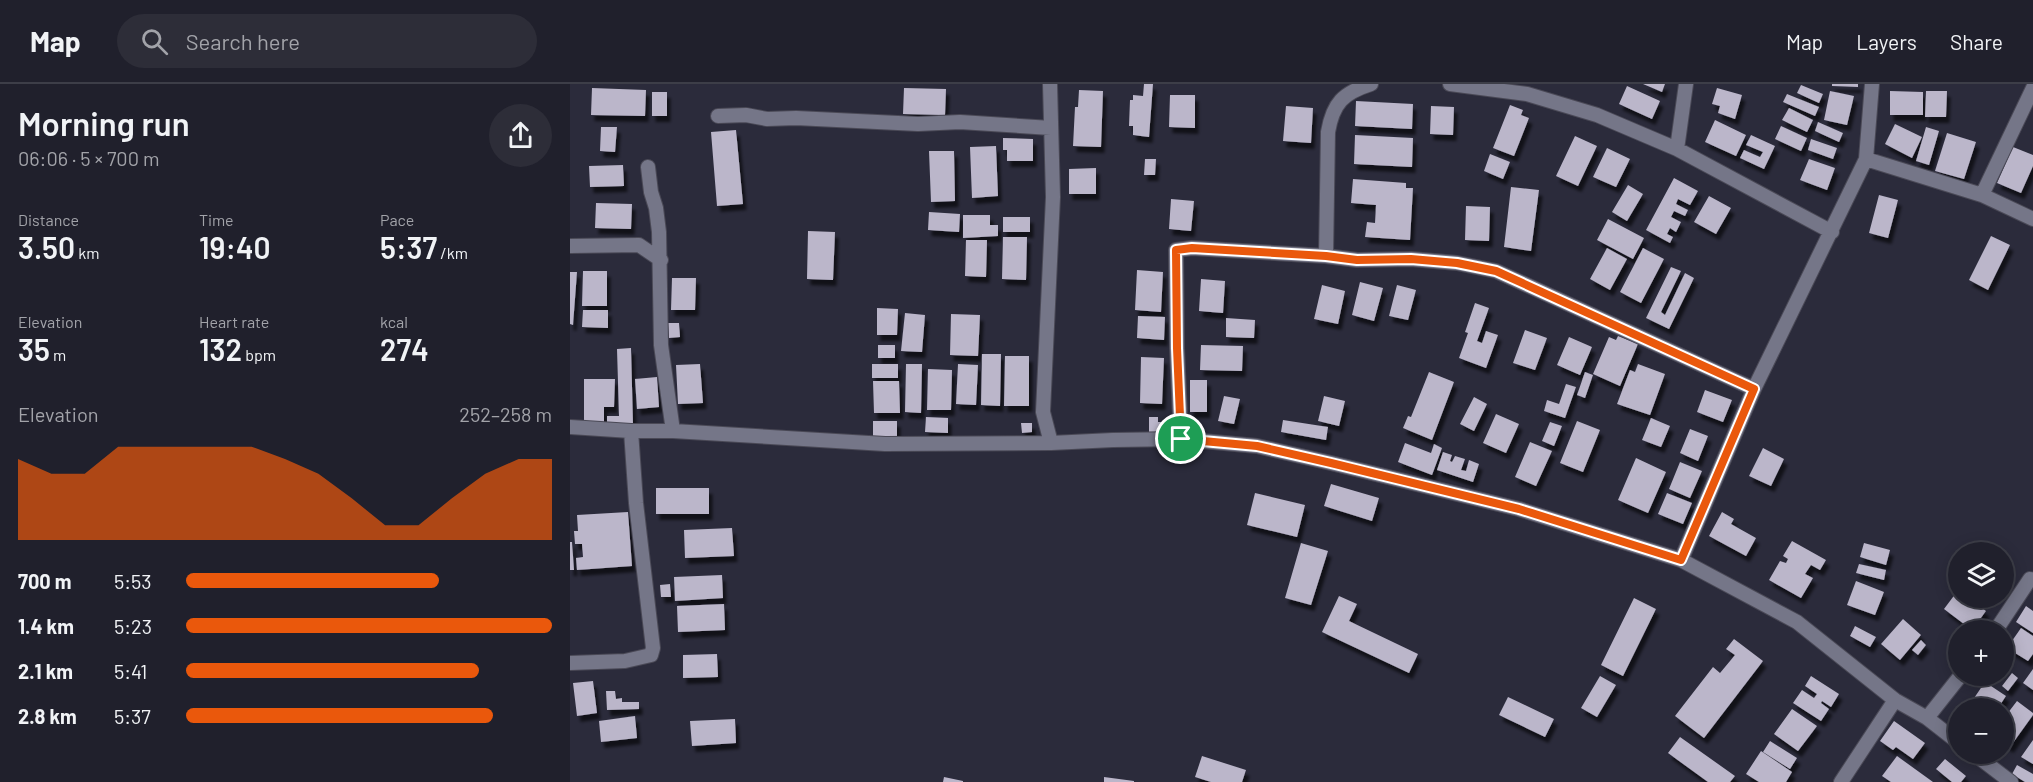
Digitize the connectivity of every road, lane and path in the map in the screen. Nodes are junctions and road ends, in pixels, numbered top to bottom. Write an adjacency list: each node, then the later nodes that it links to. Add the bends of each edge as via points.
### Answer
1 (1050, 84): 8 (street)
2 (1371, 84): 16 (street, via 1341,99 1331,113)
3 (1450, 84): 9 (street, via 1527,94 1597,115)
4 (1686, 84): 9 (street)
5 (1872, 84): 10 (street)
6 (2033, 88): 12 (street)
7 (718, 116): 8 (street)
8 (1051, 128): 23 (street, via 1053,197 1043,412)
9 (1677, 149): 14 (street)
10 (1866, 159): 12 (street); 14 (street)
11 (648, 167): 17 (street)
12 (1982, 195): 13 (street)
13 (2033, 219)
14 (1832, 232): 18 (street)
15 (570, 246): 17 (street, via 639,245)
16 (1326, 256): 18 (street, via 1457,263 1496,271); 22 (street, via 1176,250)
17 (661, 260): 21 (street, via 661,345)
18 (1754, 389): 24 (street)
19 (570, 427): 20 (street)
20 (631, 431): 21 (street); 27 (street, via 653,648 651,655 625,661)
21 (673, 431): 23 (street, via 885,444)
22 (1181, 439): 23 (street); 24 (street, via 1257,446 1331,463 1519,509)
23 (1051, 443)
24 (1681, 560): 29 (street, via 1797,622)
25 (2033, 580): 26 (street)
26 (2003, 620)
27 (570, 663)
28 (1952, 686): 30 (street)
29 (1895, 700): 30 (street); 33 (street)
30 (1927, 718): 31 (street)
31 (1948, 734)
32 (1987, 764): 34 (street)
33 (1841, 782)
34 (2011, 782)

